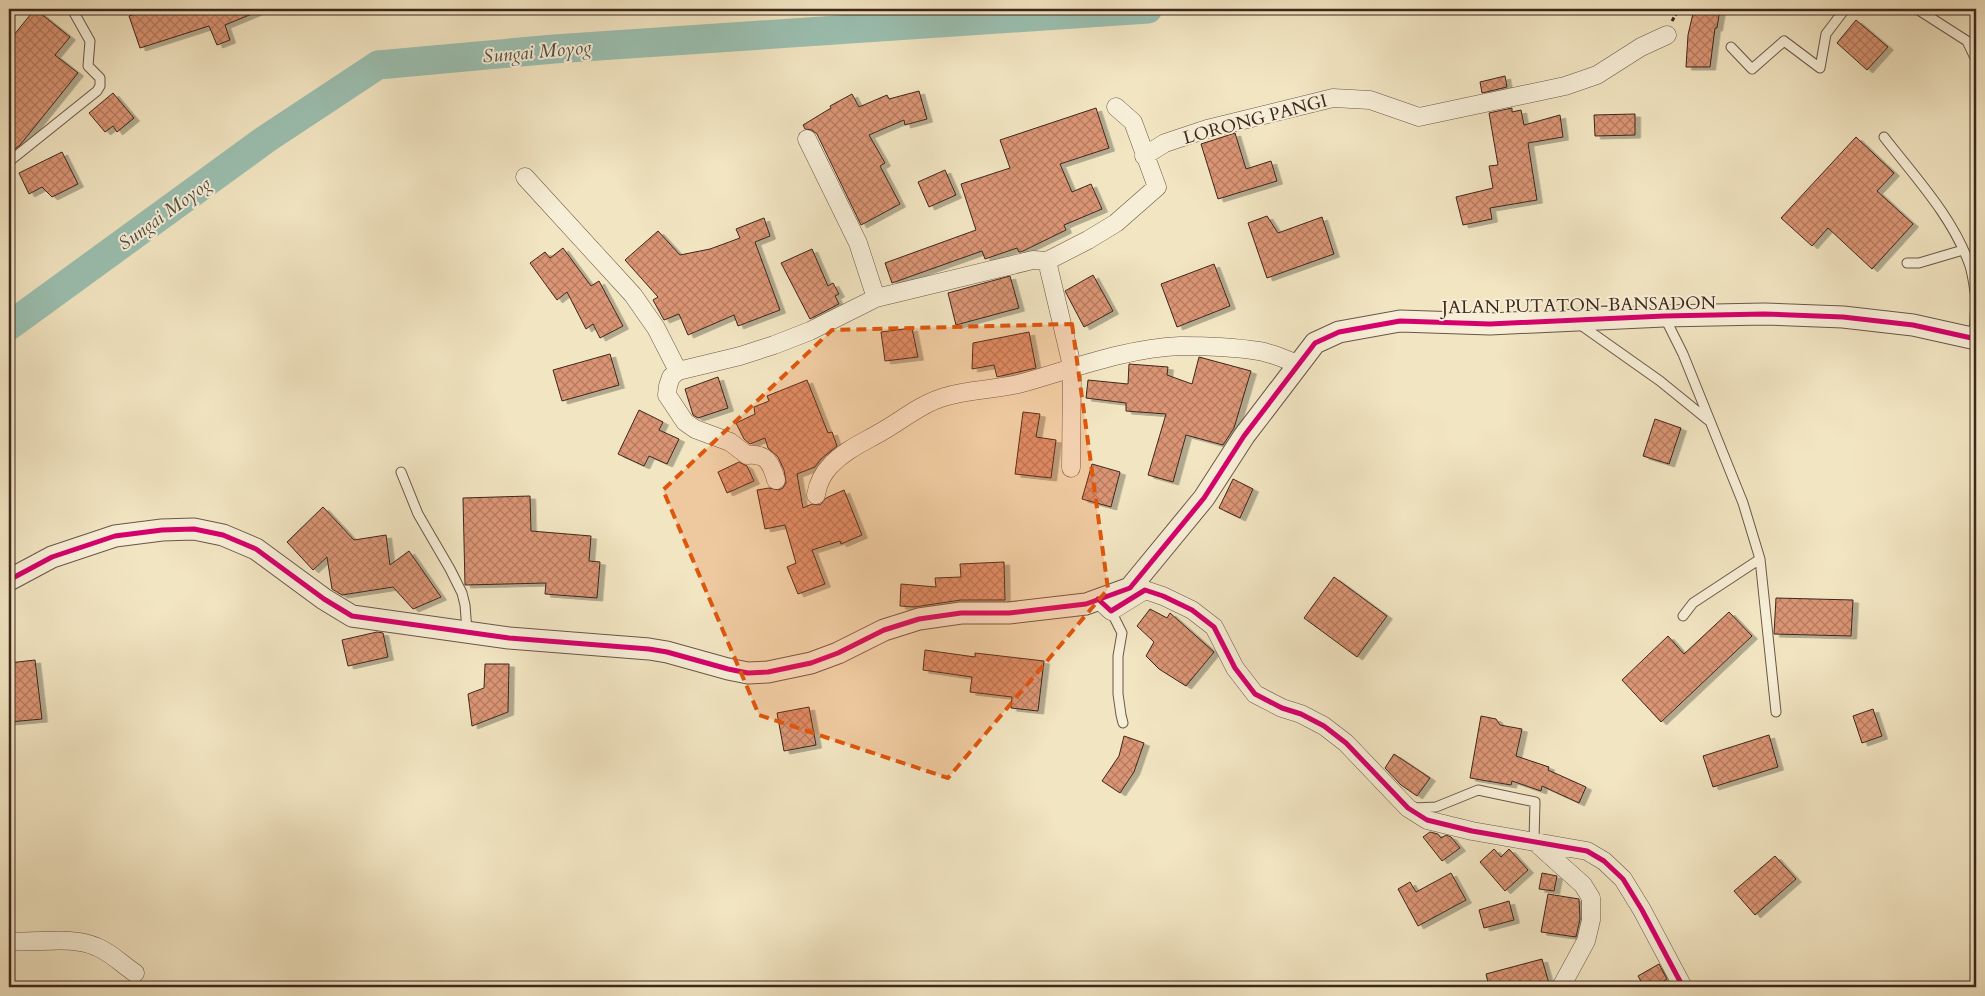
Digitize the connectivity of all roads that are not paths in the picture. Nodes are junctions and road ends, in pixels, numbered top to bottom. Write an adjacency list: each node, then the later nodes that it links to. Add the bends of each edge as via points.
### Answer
1 (72, 9): 11 (lane, via 90,41 88,66 100,78 100,86)
2 (1845, 9): 5 (lane, via 1826,34 1820,68 1784,41 1752,69)
3 (1917, 9): 6 (lane, via 1967,41)
4 (1667, 35): 10 (street, LORONG PANGI, via 1597,75 1565,86 1419,117 1370,100 1333,98 1207,129 1165,143)
5 (1732, 47)
6 (1976, 60)
7 (1116, 107): 10 (street, via 1133,122)
8 (1884, 137): 13 (lane, via 1947,220)
9 (807, 139): 17 (street, via 858,243)
10 (1144, 156): 14 (street, via 1157,187 1116,223)
11 (10, 161)
12 (525, 177): 24 (street, via 633,295 656,328)
13 (1963, 250): 15 (lane, via 1919,263); 16 (lane)
14 (1047, 261): 17 (street, via 1033,260); 23 (street)
15 (1907, 263)
16 (1976, 296)
17 (876, 298): 24 (street, via 792,338 740,356)
18 (1976, 301): 21 (lane)
19 (1664, 316): 20 (street, JALAN PUTATON-BANSADON); 21 (street, JALAN PUTATON-BANSADON, via 1764,314 1843,317 1913,325); 25 (lane)
20 (1574, 320): 22 (street, JALAN PUTATON-BANSADON, via 1490,324 1400,321 1339,332 1315,344); 25 (lane)
21 (1975, 339)
22 (1299, 364): 23 (street, via 1261,351 1178,346); 32 (street, JALAN PUTATON-BANSADON, via 1244,436 1204,498 1130,588)
23 (1072, 366): 26 (street); 29 (street, via 1020,383 968,390 926,405 832,463 823,474)
24 (678, 371): 28 (street, via 671,377 667,395 685,422 730,442 747,455 764,456)
25 (1710, 421): 30 (lane, via 1743,503)
26 (1071, 468)
27 (401, 472): 34 (lane, via 418,514 462,593)
28 (776, 480)
29 (816, 495)
30 (1760, 559): 33 (lane, via 1693,603); 35 (lane)
31 (9, 580): 34 (street, JALAN PUTATON-BANSADON, via 52,557 115,536 194,529 223,535 256,549 352,616)
32 (1105, 605): 34 (street, JALAN PUTATON-BANSADON, via 1086,604 1010,613 961,613 919,619 884,630 811,663 748,673 649,649); 36 (lane, via 1122,633 1118,687); 37 (street, via 1145,590 1192,610 1214,627 1235,668 1255,694 1324,726 1346,743)
33 (1682, 616)
34 (467, 632)
35 (1776, 712)
36 (1124, 723)
37 (1408, 808): 38 (street, via 1426,820); 38 (lane, via 1436,807 1478,790 1535,802)
38 (1534, 840): 41 (street, via 1583,885 1591,898 1591,920 1586,941); 42 (street, via 1586,851 1604,860 1623,879)
39 (9, 941): 40 (street, via 71,941 97,946)
40 (135, 973)
41 (1561, 987)
42 (1682, 987)

